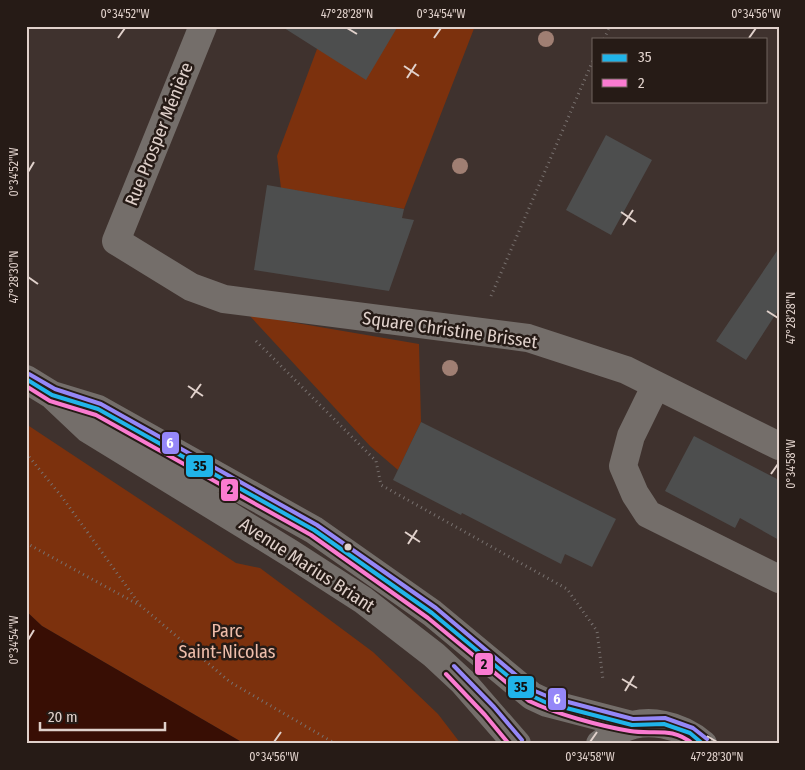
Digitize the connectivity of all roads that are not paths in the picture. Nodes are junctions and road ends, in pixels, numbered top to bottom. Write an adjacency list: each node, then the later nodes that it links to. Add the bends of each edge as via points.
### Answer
1 (203, 26): 2 (street, Rue Prosper Ménière)
2 (116, 241): 4 (street, Square Christine Brisset, via 191,287 224,299 528,338 626,370)
3 (26, 379): 5 (street, Avenue Marius Briant)
4 (656, 384): 6 (street, Square Christine Brisset); 7 (street, via 631,436 623,466 635,494 648,514)
5 (52, 395): 8 (street, Avenue Marius Briant, via 98,409 314,530 432,613 532,696); 9 (street, Avenue Marius Briant, via 88,429 290,553 392,621 463,682)
6 (779, 446)
7 (779, 579)
8 (632, 726): 10 (street, via 619,730); 11 (street, via 664,724 690,732)
9 (517, 744)
10 (600, 744)
11 (703, 744)

